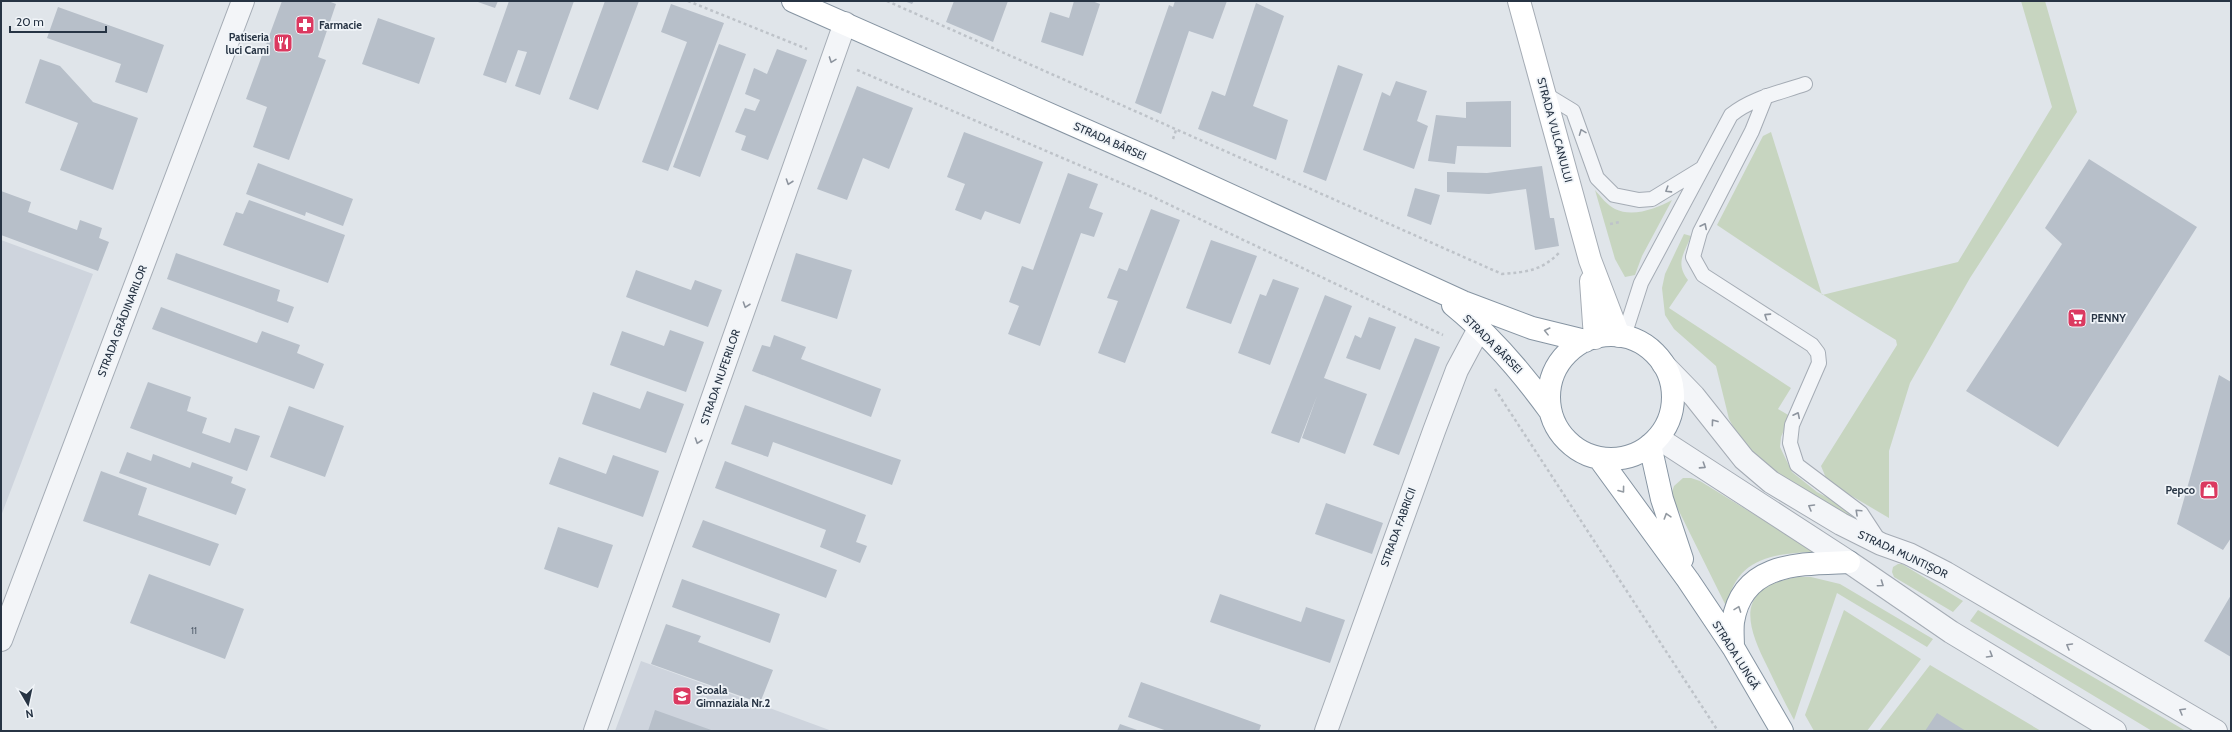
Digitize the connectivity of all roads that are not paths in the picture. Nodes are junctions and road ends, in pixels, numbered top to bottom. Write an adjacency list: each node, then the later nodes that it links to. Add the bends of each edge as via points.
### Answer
1 (243, 1): 21 (street, STRADA GRĂDINARILOR)
2 (793, 1): 4 (main road, STRADA BÂRSEI)
3 (1519, 1): 6 (main road, STRADA VULCANULUI)
4 (845, 23): 10 (main road, STRADA BÂRSEI, via 1155,161); 23 (street, STRADA NUFERILOR, one-way to 23)
5 (1805, 84): 7 (lane)
6 (1545, 94): 8 (lane, one-way to 6, via 1652,199 1639,200 1614,195 1597,178 1573,111); 9 (main road, STRADA VULCANULUI)
7 (1766, 96): 8 (lane, via 1743,105 1731,115); 18 (lane, one-way to 7, via 1861,513 1797,465 1790,443 1792,425 1820,364 1818,353 1812,345 1703,274 1693,257 1700,232 1752,131)
8 (1701, 169): 12 (lane, via 1641,283)
9 (1590, 260): 12 (main road, STRADA VULCANULUI); 13 (main road, STRADA VULCANULUI)
10 (1426, 286): 11 (main road, STRADA BÂRSEI); 13 (main road, STRADA BÂRSEI, one-way to 10, via 1532,328)
11 (1480, 327): 15 (main road, STRADA BÂRSEI, via 1520,371); 24 (street, STRADA FABRICII, via 1468,347 1434,431)
12 (1621, 336): 13 (main road); 14 (main road, via 1654,352)
13 (1590, 339): 15 (main road, via 1567,353 1555,370 1548,390)
14 (1663, 364): 16 (main road, via 1669,376 1672,407 1667,423); 18 (street, STRADA MUNTIȘOR, one-way to 14, via 1771,482 1744,459 1694,396)
15 (1550, 411): 17 (main road, via 1556,428 1567,442 1582,452)
16 (1654, 442): 17 (main road, via 1628,456 1617,459); 19 (street, one-way to 19); 20 (main road, one-way to 16, via 1662,499)
17 (1599, 458): 20 (main road, one-way to 20)
18 (1880, 544): 27 (street, STRADA MUNTIȘOR, one-way to 18, via 1946,573 1909,554)
19 (1849, 562): 22 (main road, one-way to 19, via 1733,622 1738,605 1751,584 1766,573 1788,566); 26 (street, one-way to 26, via 1951,632)
20 (1688, 580): 22 (main road, STRADA LUNGĂ)
21 (1, 640)
22 (1733, 647): 25 (main road, STRADA LUNGĂ)
23 (595, 731)
24 (1326, 731)
25 (1782, 731)
26 (2115, 731)
27 (2216, 731)

